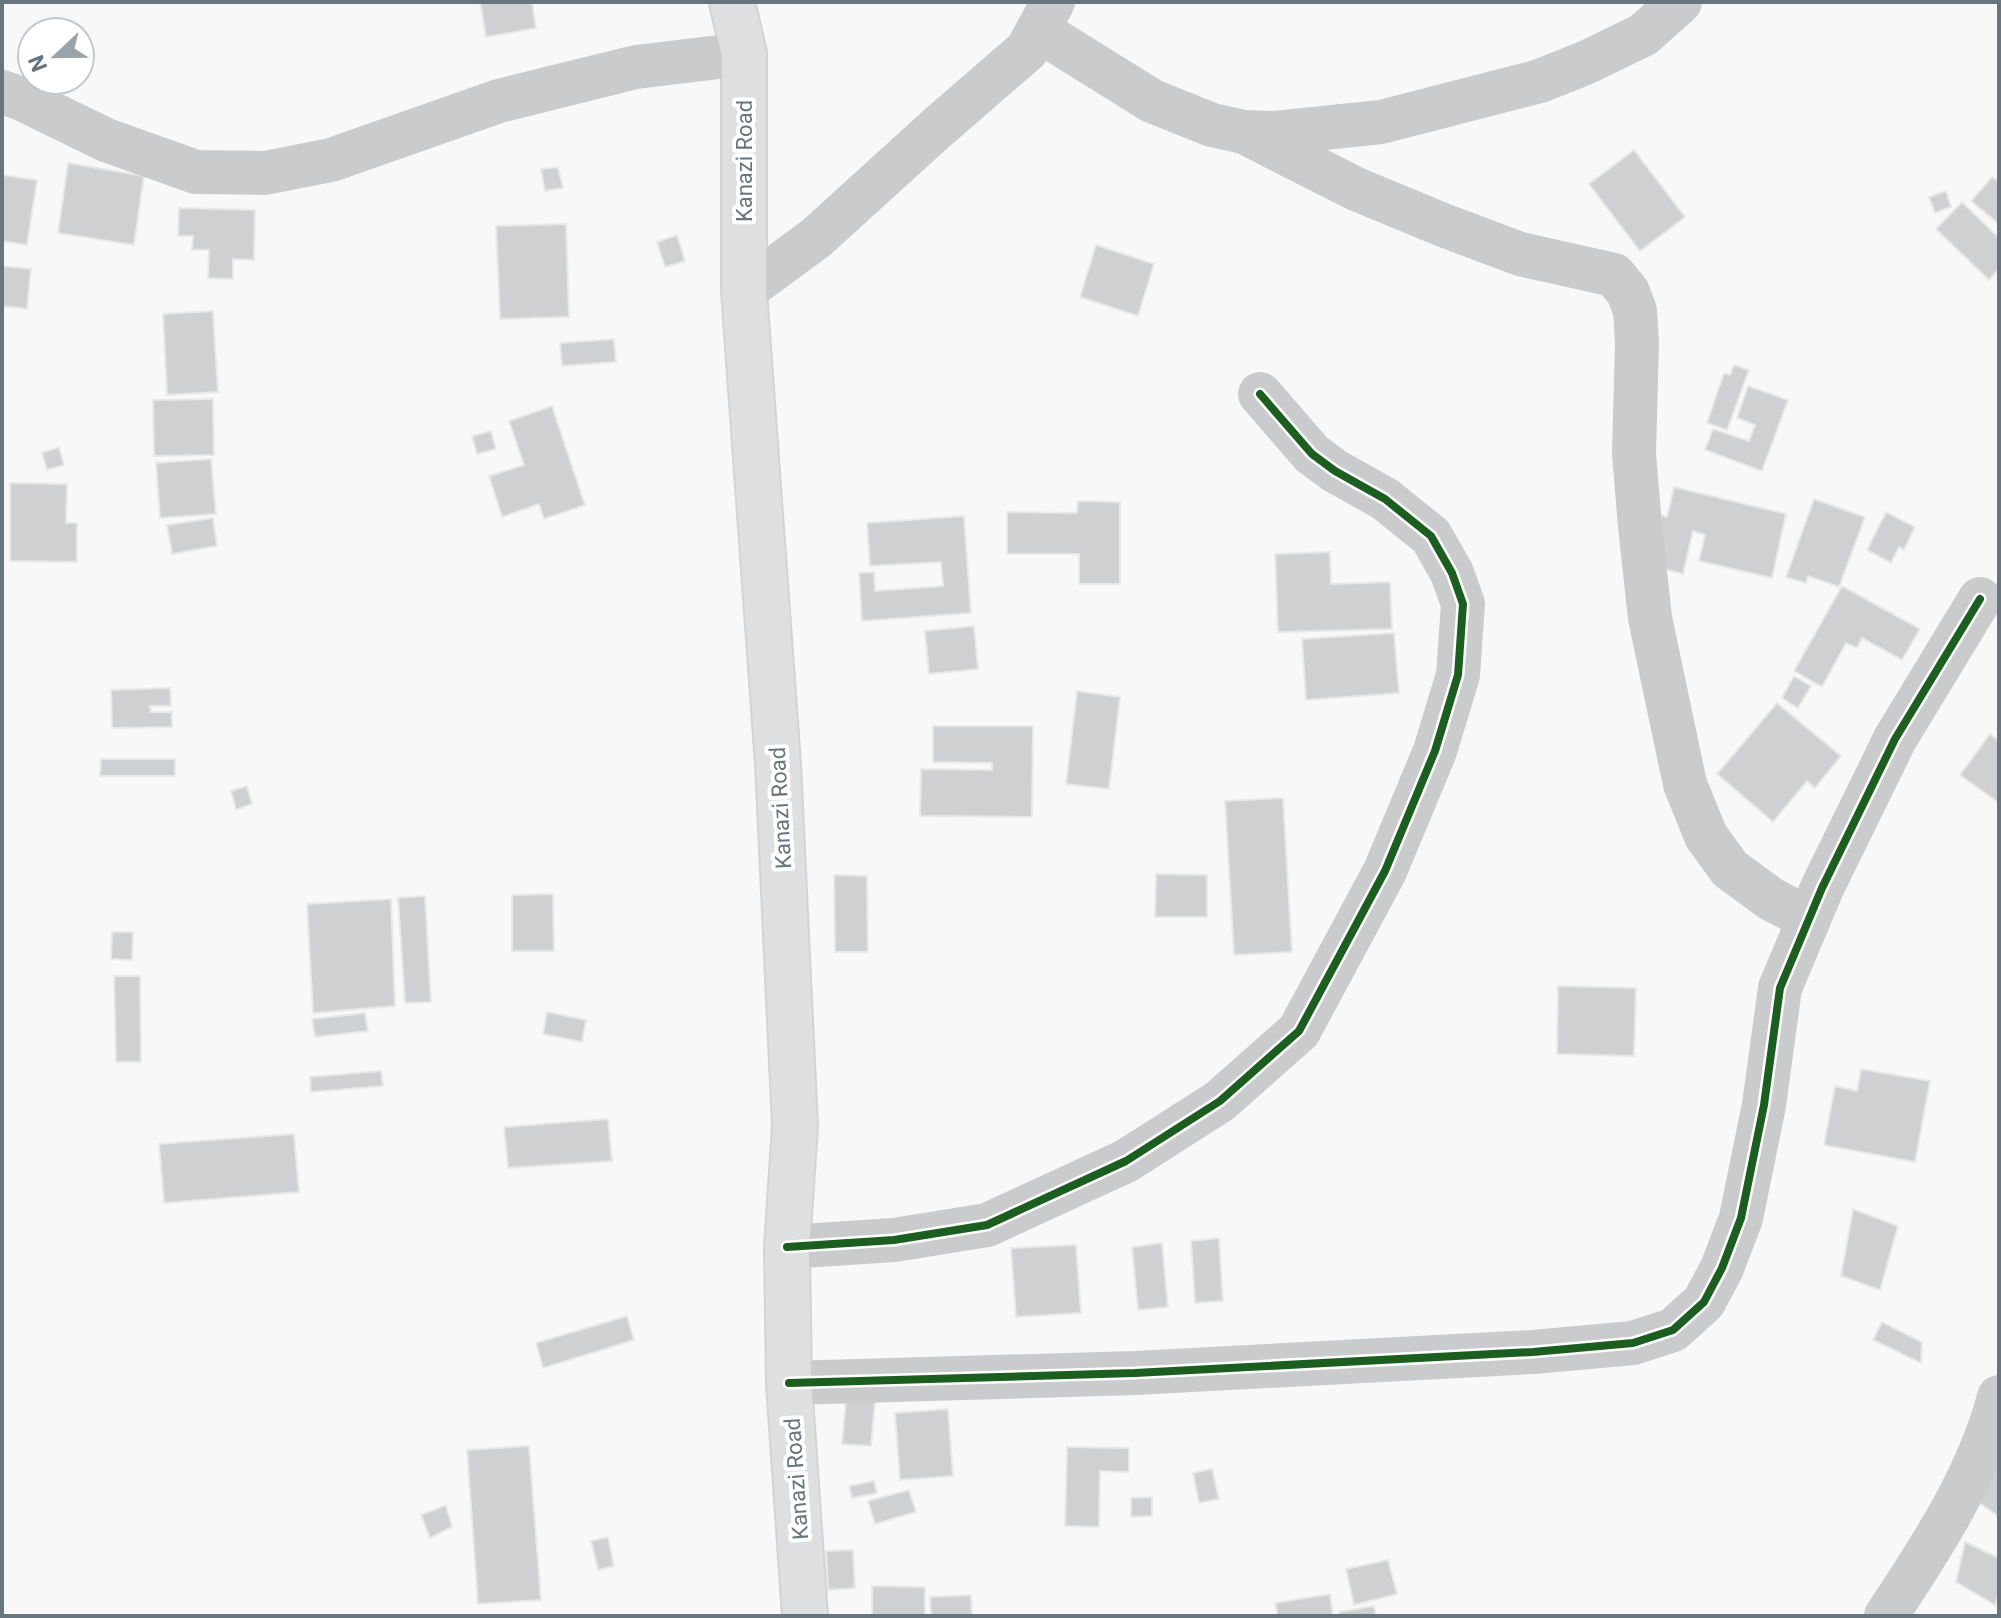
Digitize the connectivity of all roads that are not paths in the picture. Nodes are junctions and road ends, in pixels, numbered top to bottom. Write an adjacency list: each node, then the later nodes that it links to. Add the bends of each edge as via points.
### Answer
1 (732, 2): 4 (main road, Kanazi Road)
2 (1680, 2): 6 (street, via 1643,35 1540,81 1381,122)
3 (1046, 16): 6 (street, via 1152,101); 7 (street, via 1027,50 816,238)
4 (744, 54): 5 (street, via 636,67 499,101 331,160 265,173 196,172 106,140); 7 (main road, Kanazi Road)
5 (2, 92)
6 (1244, 132): 10 (street, via 1356,189 1443,225 1520,254 1614,275 1628,292 1637,343 1634,454 1641,542 1650,618 1685,784 1706,836 1730,869)
7 (744, 291): 11 (main road, Kanazi Road, via 778,764 795,1111)
8 (1260, 394): 11 (street, via 1312,454 1385,499 1431,536 1463,604 1458,675 1435,751 1385,871 1299,1031 1220,1101 1126,1161 987,1225 894,1240)
9 (1980, 599): 10 (street, via 1895,739)
10 (1809, 919): 12 (street, via 1780,988 1741,1218 1704,1302 1673,1330 1633,1343 1533,1352 1135,1373)
11 (787, 1247): 12 (main road, Kanazi Road)
12 (789, 1383): 14 (main road, Kanazi Road)
13 (1999, 1397): 15 (street, via 1993,1421 1938,1537)
14 (805, 1616)
15 (1886, 1616)

